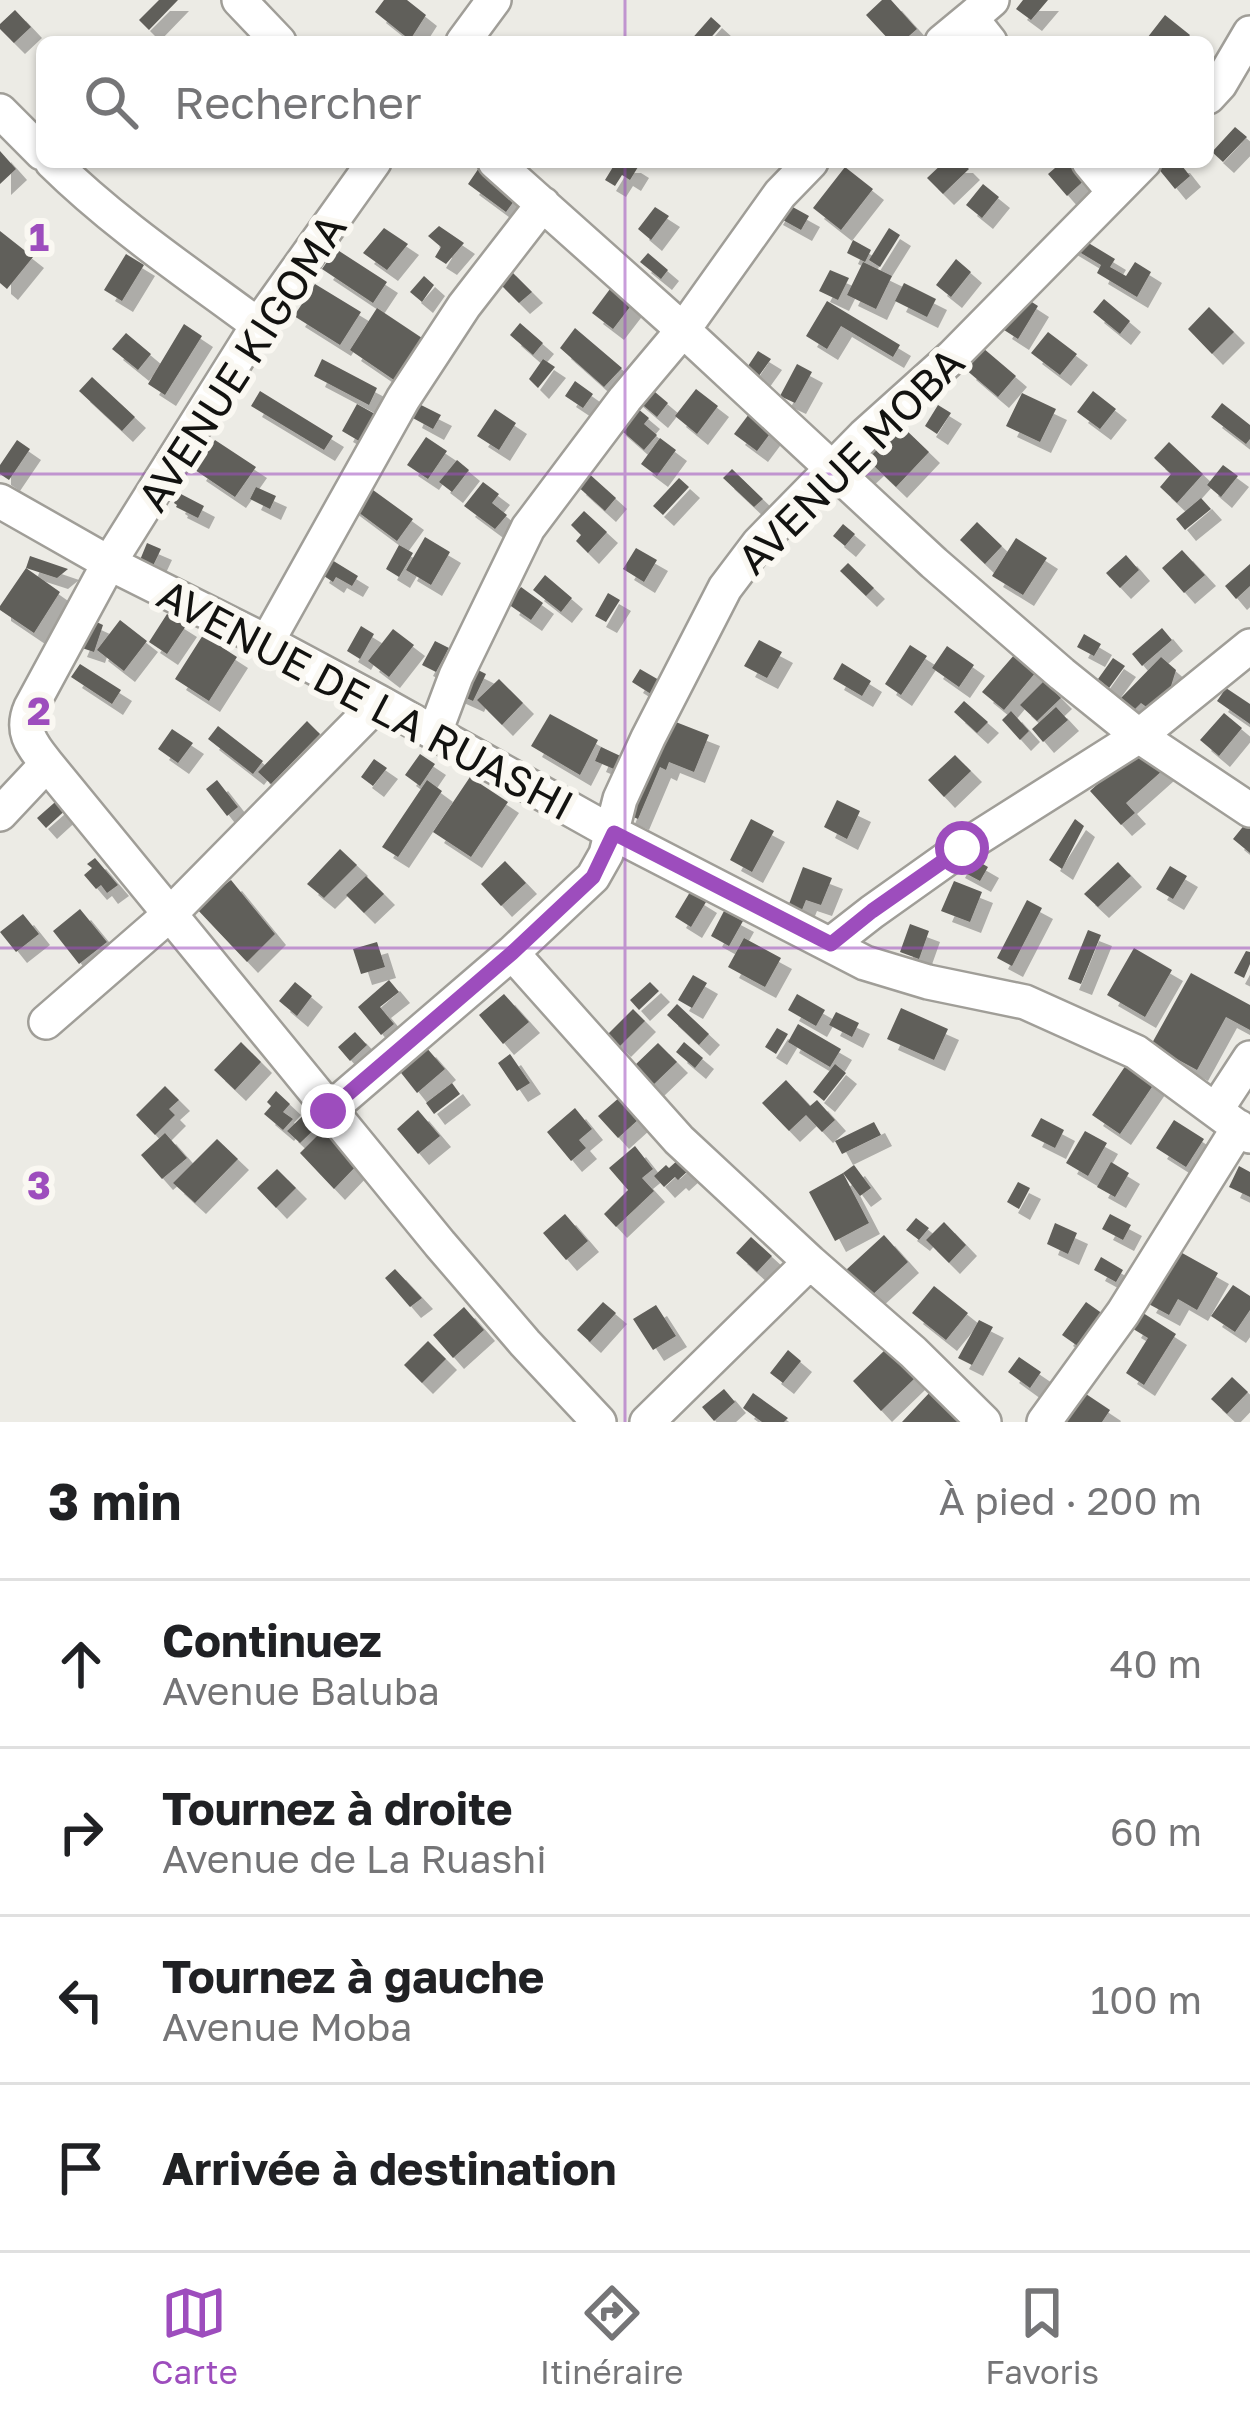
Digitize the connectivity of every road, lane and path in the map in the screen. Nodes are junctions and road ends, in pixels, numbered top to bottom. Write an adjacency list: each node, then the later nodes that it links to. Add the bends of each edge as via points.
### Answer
1 (239, 0): 5 (street)
2 (494, 0): 6 (street)
3 (984, 20): 7 (street)
4 (1250, 33): 8 (street)
5 (273, 36)
6 (467, 36)
7 (953, 36)
8 (1214, 90)
9 (0, 111): 10 (street)
10 (36, 146)
11 (58, 168): 19 (street)
12 (370, 168): 19 (street, AVENUE KIGOMA)
13 (502, 168): 18 (street)
14 (806, 168): 20 (street)
15 (1094, 168): 17 (street)
16 (1138, 168): 17 (street, AVENUE MOBA)
17 (1113, 191): 21 (street, AVENUE MOBA)
18 (543, 204): 20 (street); 24 (street, via 403,399)
19 (258, 326): 23 (street, AVENUE KIGOMA)
20 (683, 330): 21 (street); 27 (street, via 527,528)
21 (831, 469): 28 (street); 32 (street, AVENUE MOBA, via 724,589 630,774)
22 (0, 501): 23 (street, AVENUE DE LA RUASHI)
23 (110, 563): 24 (street, AVENUE DE LA RUASHI); 29 (street, AVENUE KIGOMA, via 27,717 31,744)
24 (267, 641): 26 (street, AVENUE DE LA RUASHI)
25 (1250, 646): 28 (street)
26 (379, 702): 27 (street, AVENUE DE LA RUASHI); 33 (street)
27 (435, 732): 32 (street, AVENUE DE LA RUASHI)
28 (1139, 736): 30 (street); 34 (street, via 962,848)
29 (47, 764): 31 (street); 33 (street)
30 (1250, 810)
31 (0, 814)
32 (614, 833): 34 (street, AVENUE DE LA RUASHI); 35 (street, AVENUE MOBA, via 593,877)
33 (169, 915): 36 (street); 38 (street)
34 (831, 944): 39 (street, AVENUE DE LA RUASHI, via 928,982 1058,1015 1136,1052)
35 (512, 953): 38 (street, AVENUE MOBA); 40 (street, via 679,1140)
36 (46, 1022)
37 (1250, 1058): 39 (street)
38 (328, 1111): 41 (street)
39 (1235, 1124): 44 (street, via 1123,1313)
40 (810, 1262): 42 (street); 43 (street)
41 (599, 1422)
42 (647, 1422)
43 (984, 1422)
44 (1044, 1422)

